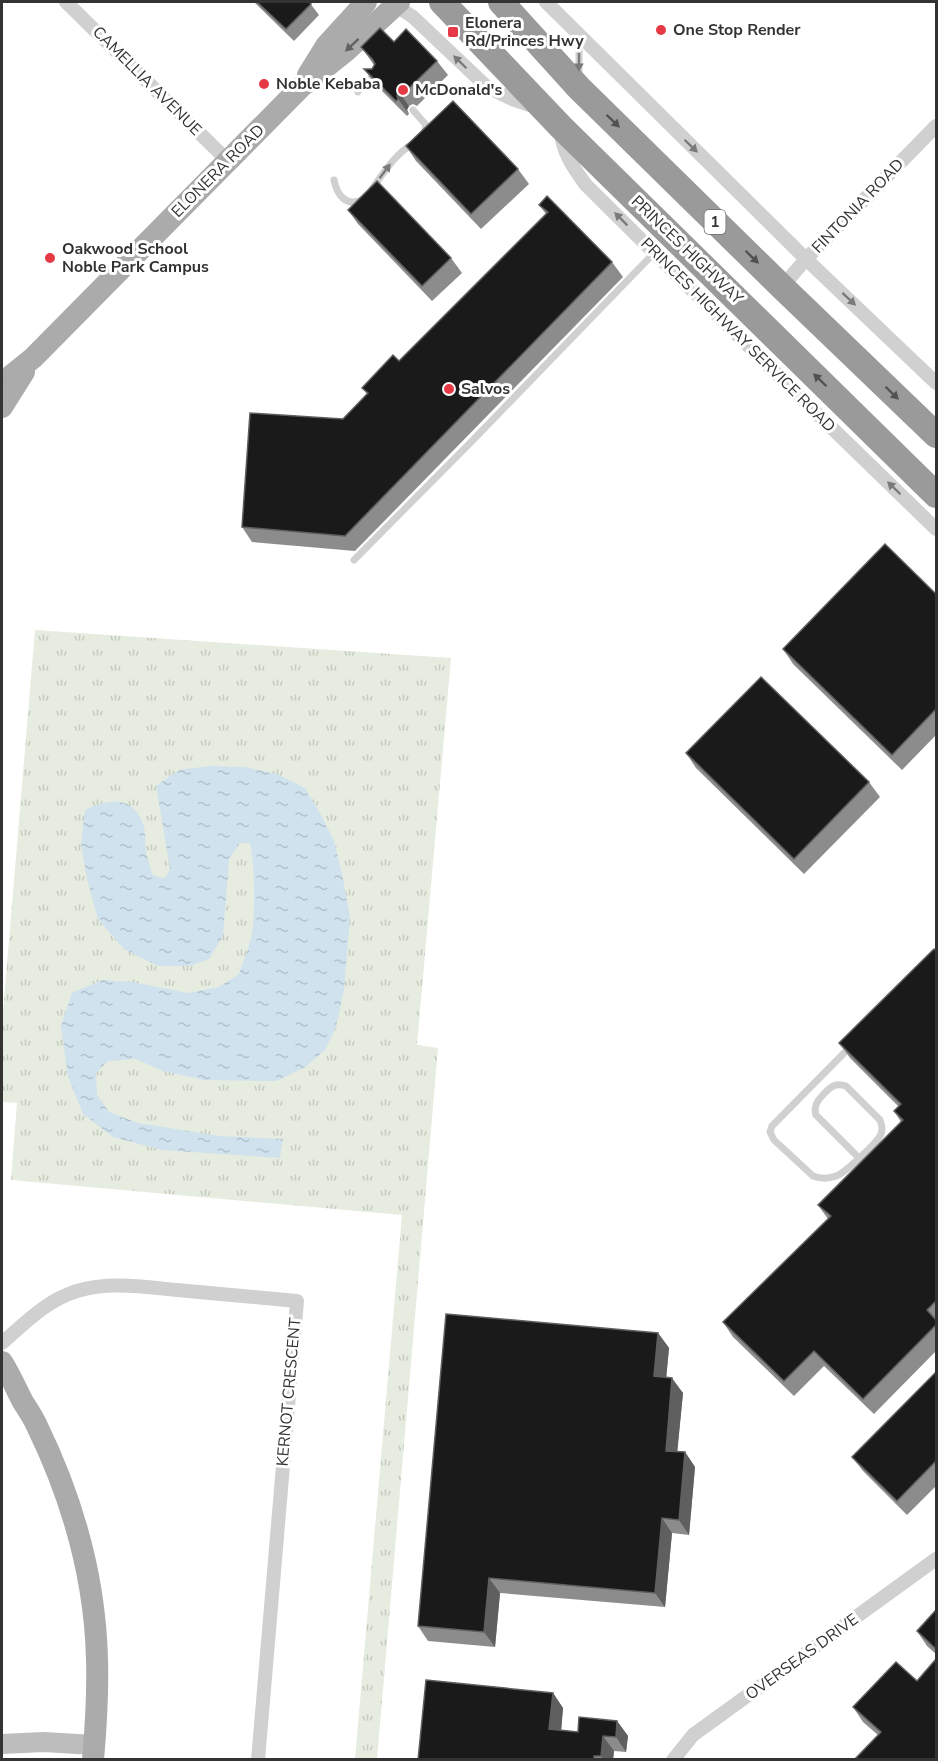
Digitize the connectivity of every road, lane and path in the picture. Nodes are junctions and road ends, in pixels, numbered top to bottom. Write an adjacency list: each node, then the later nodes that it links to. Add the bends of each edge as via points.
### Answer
1 (66, 2): 15 (street, CAMELLIA AVENUE)
2 (366, 2): 9 (main road, ELONERA ROAD, via 326,46)
3 (441, 2): 13 (highway, PRINCES HIGHWAY / 1)
4 (501, 2): 10 (highway, 1)
5 (546, 2): 7 (street)
6 (397, 3): 9 (main road, ELONERA ROAD, one-way to 9); 13 (street, one-way to 6, via 487,87)
7 (579, 36): 10 (lane, one-way to 10); 18 (street, one-way to 18)
8 (380, 79): 11 (lane, via 370,78)
9 (301, 87): 15 (main road, ELONERA ROAD)
10 (579, 88): 19 (highway, 1, one-way to 19)
11 (358, 92)
12 (413, 110): 16 (lane, one-way to 12, via 338,195 344,200 360,201 368,195 395,158 426,132 426,125)
13 (554, 119): 17 (street, PRINCES HIGHWAY SERVICE ROAD, one-way to 13, via 586,185 566,154); 23 (highway, PRINCES HIGHWAY / 1, one-way to 13)
14 (936, 126): 18 (street, FINTONIA ROAD)
15 (228, 161): 21 (main road, ELONERA ROAD, via 33,358)
16 (334, 180)
17 (654, 253): 24 (street, PRINCES HIGHWAY SERVICE ROAD, one-way to 17); 25 (lane)
18 (806, 259): 19 (street, FINTONIA ROAD); 20 (street, one-way to 20)
19 (782, 287): 22 (highway, 1, one-way to 22)
20 (936, 383)
21 (2, 399)
22 (936, 435)
23 (936, 495)
24 (936, 529)
25 (354, 560)
26 (853, 1044): 27 (lane, via 772,1126 771,1137 819,1178 838,1176)
27 (859, 1158): 27 (lane, via 880,1137 882,1126 846,1086 835,1085 815,1106 816,1115)
28 (2, 1343): 35 (street, KERNOT CRESCENT, via 55,1301 103,1286 297,1301)
29 (2, 1362): 31 (main road)
30 (2, 1380): 31 (main road)
31 (24, 1403): 34 (main road, via 62,1485 85,1563 97,1659)
32 (936, 1559): 36 (street, OVERSEAS DRIVE, via 693,1735)
33 (2, 1745): 34 (main road, via 44,1742)
34 (94, 1754)
35 (258, 1760)
36 (673, 1760)

